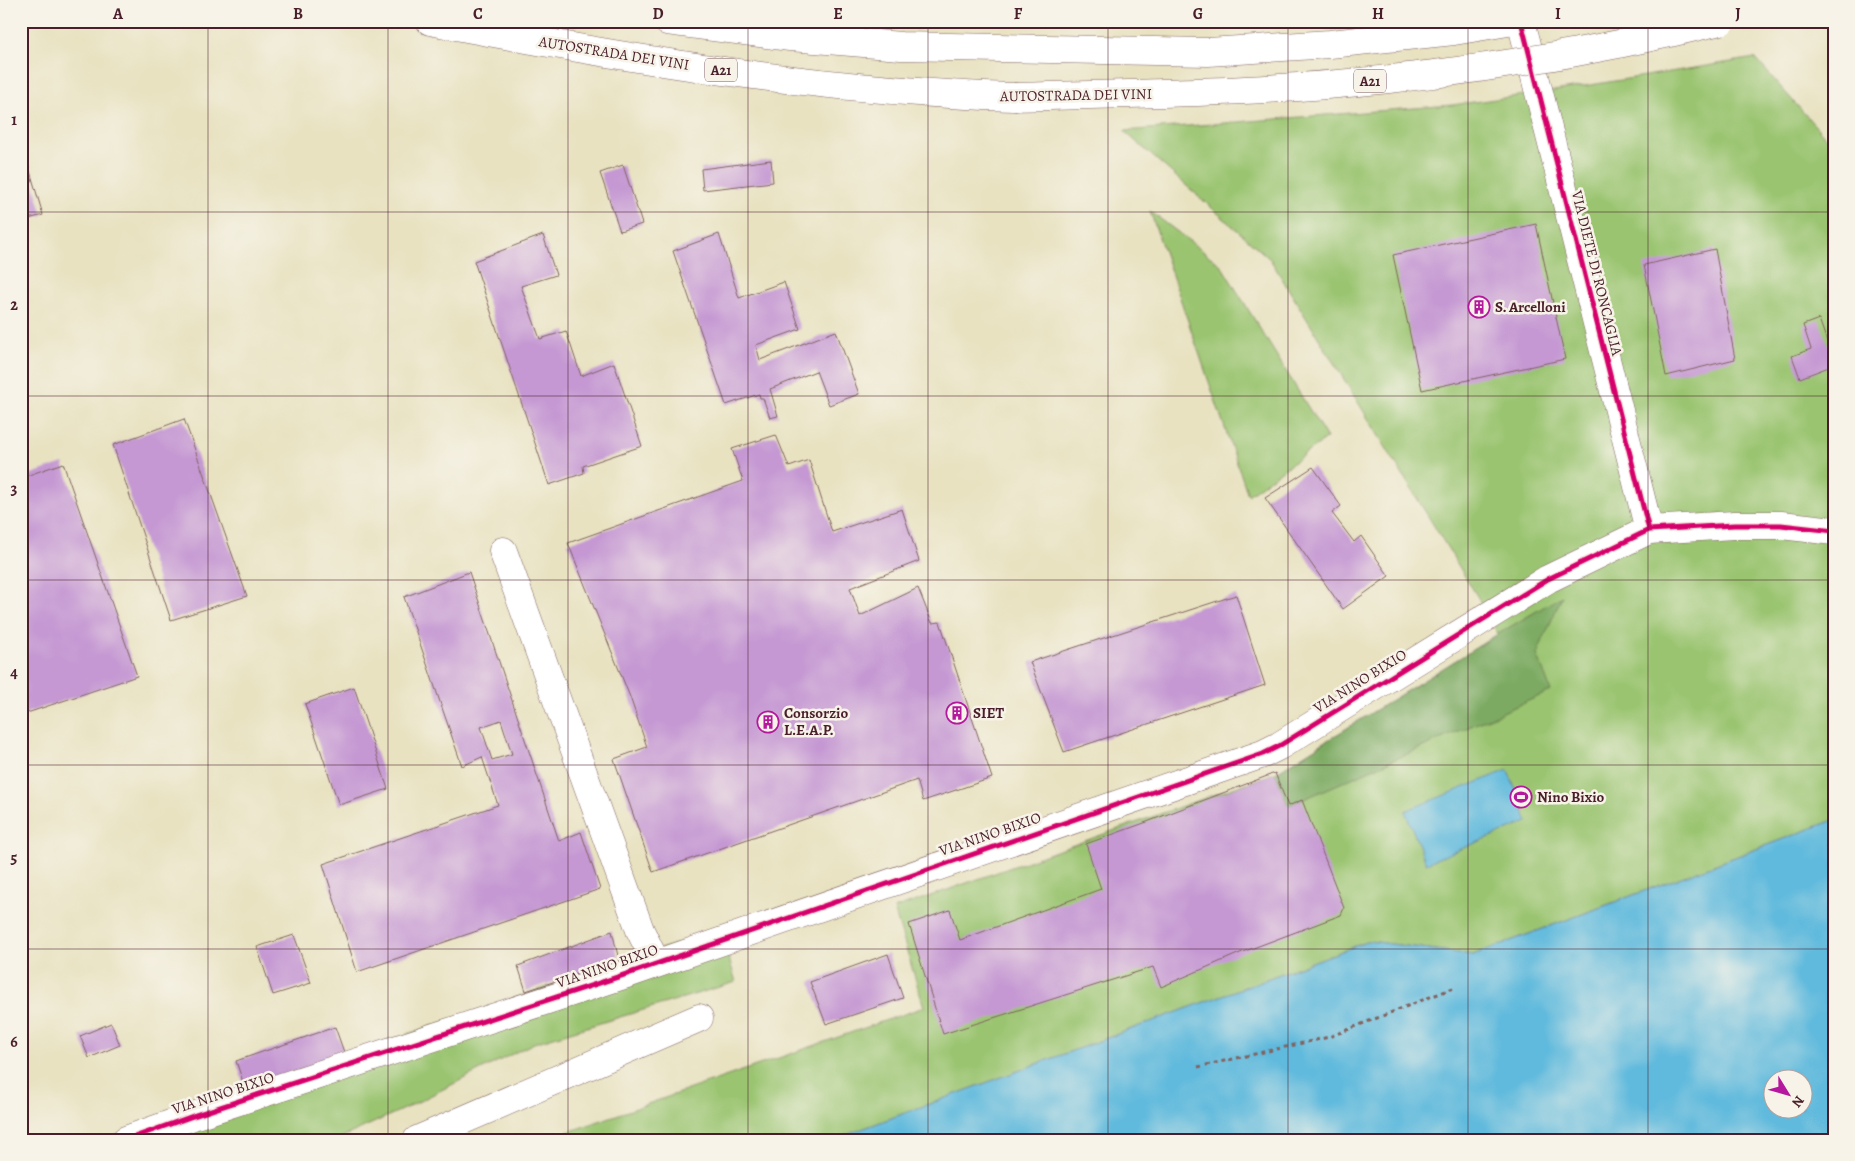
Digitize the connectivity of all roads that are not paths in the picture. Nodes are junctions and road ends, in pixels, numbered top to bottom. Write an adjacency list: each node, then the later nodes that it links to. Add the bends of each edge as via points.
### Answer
1 (430, 21): 5 (main road, AUTOSTRADA DEI VINI / A21, bridge, via 538,42 820,84 944,95 1014,97 1230,91 1407,77 1578,52)
2 (667, 21): 3 (main road, via 790,37 901,46 1208,52 1330,44)
3 (1514, 21)
4 (1521, 21): 6 (main road, VIA DIETE DI RONCAGLIA)
5 (1722, 21)
6 (1649, 530): 7 (main road, VIA NINO BIXIO, via 1781,525); 9 (main road, VIA NINO BIXIO, via 1548,579 1263,754)
7 (1834, 531)
8 (503, 551): 9 (main road, via 640,930)
9 (656, 963): 11 (main road, VIA NINO BIXIO)
10 (699, 1018): 12 (main road)
11 (126, 1140)
12 (417, 1140)

